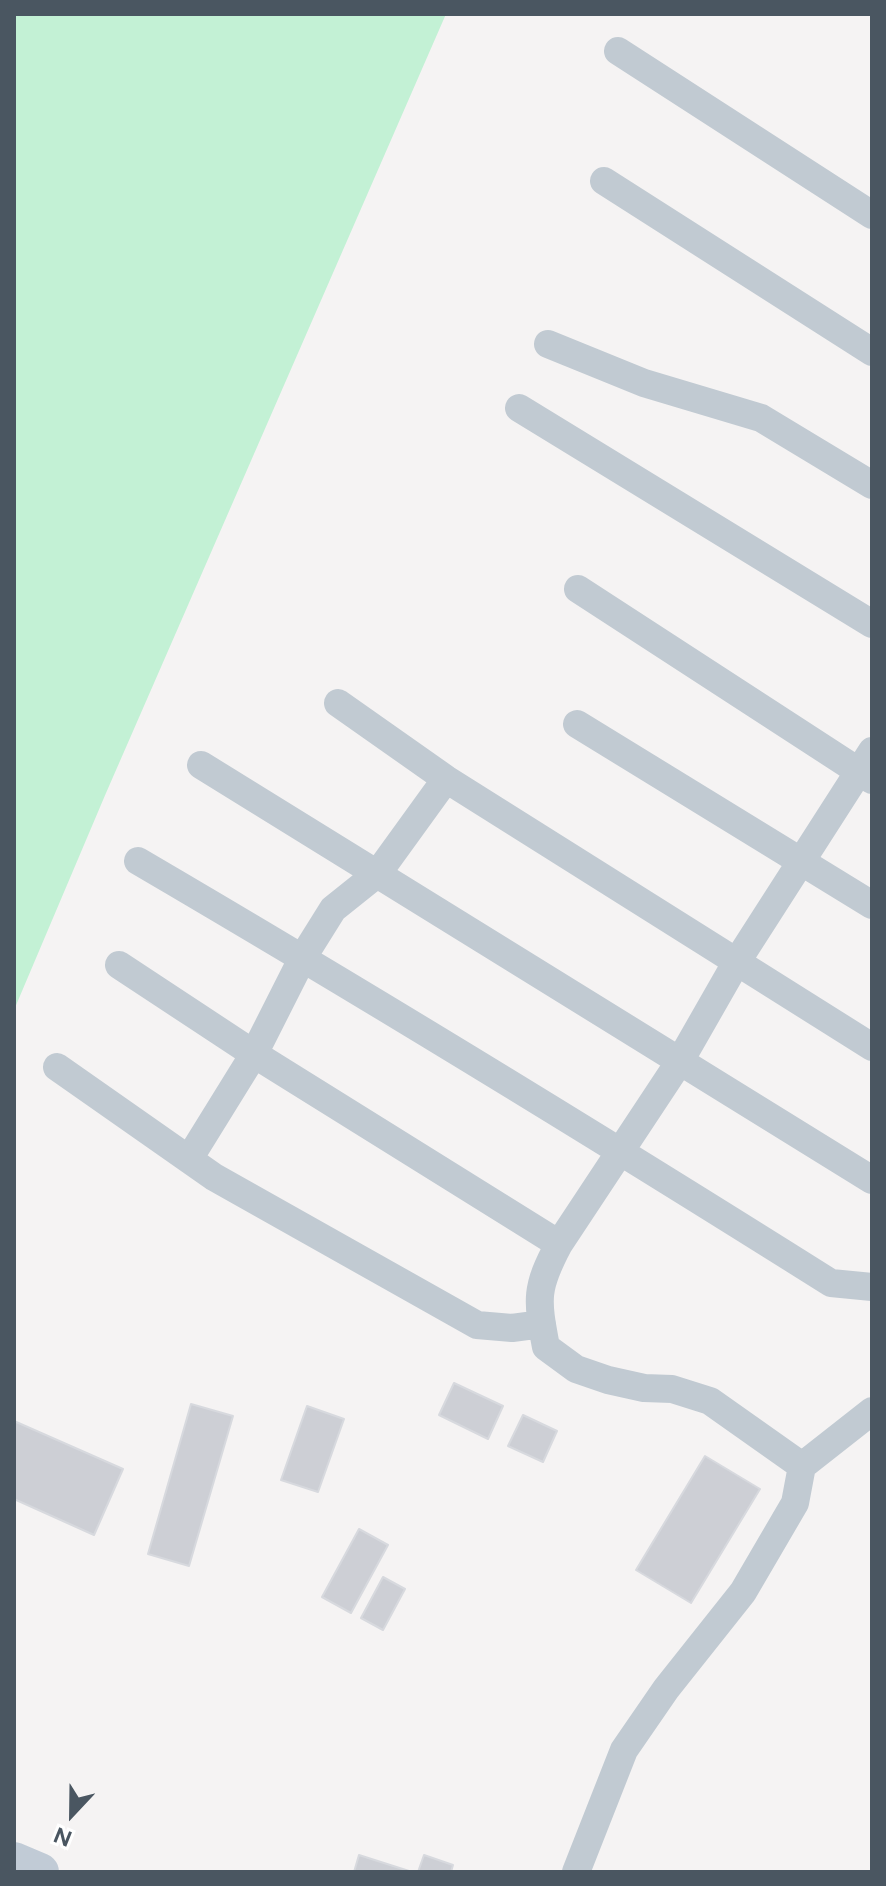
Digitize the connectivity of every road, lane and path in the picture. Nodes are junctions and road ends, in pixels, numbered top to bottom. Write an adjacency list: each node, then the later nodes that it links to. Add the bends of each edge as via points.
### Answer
1 (618, 51): 3 (street)
2 (604, 181): 5 (street)
3 (872, 215)
4 (548, 344): 7 (street, via 644,383 761,418)
5 (872, 352)
6 (519, 408): 9 (street)
7 (872, 485)
8 (578, 589): 13 (street)
9 (872, 624)
10 (338, 703): 14 (street)
11 (577, 724): 15 (street)
12 (201, 765): 17 (street)
13 (868, 768): 15 (street)
14 (446, 779): 17 (street); 20 (street)
15 (801, 859): 18 (street); 20 (street)
16 (138, 861): 19 (street)
17 (378, 873): 19 (street, via 333,909); 24 (street)
18 (872, 905)
19 (303, 957): 23 (street); 26 (street)
20 (736, 963): 22 (street); 24 (street)
21 (119, 965): 23 (street)
22 (872, 1047)
23 (254, 1054): 27 (street); 29 (street)
24 (680, 1061): 26 (street); 28 (street)
25 (57, 1067): 27 (street)
26 (620, 1150): 29 (street); 30 (street, via 831,1283)
27 (189, 1159): 31 (street, via 477,1325)
28 (872, 1180)
29 (559, 1244): 31 (street, via 543,1274)
30 (872, 1287)
31 (542, 1324): 33 (street, via 546,1347 576,1369 710,1401)
32 (872, 1411): 33 (street)
33 (802, 1466): 36 (street, via 795,1503 743,1592 624,1750)
34 (14, 1861): 35 (street)
35 (40, 1872)
36 (576, 1872)

